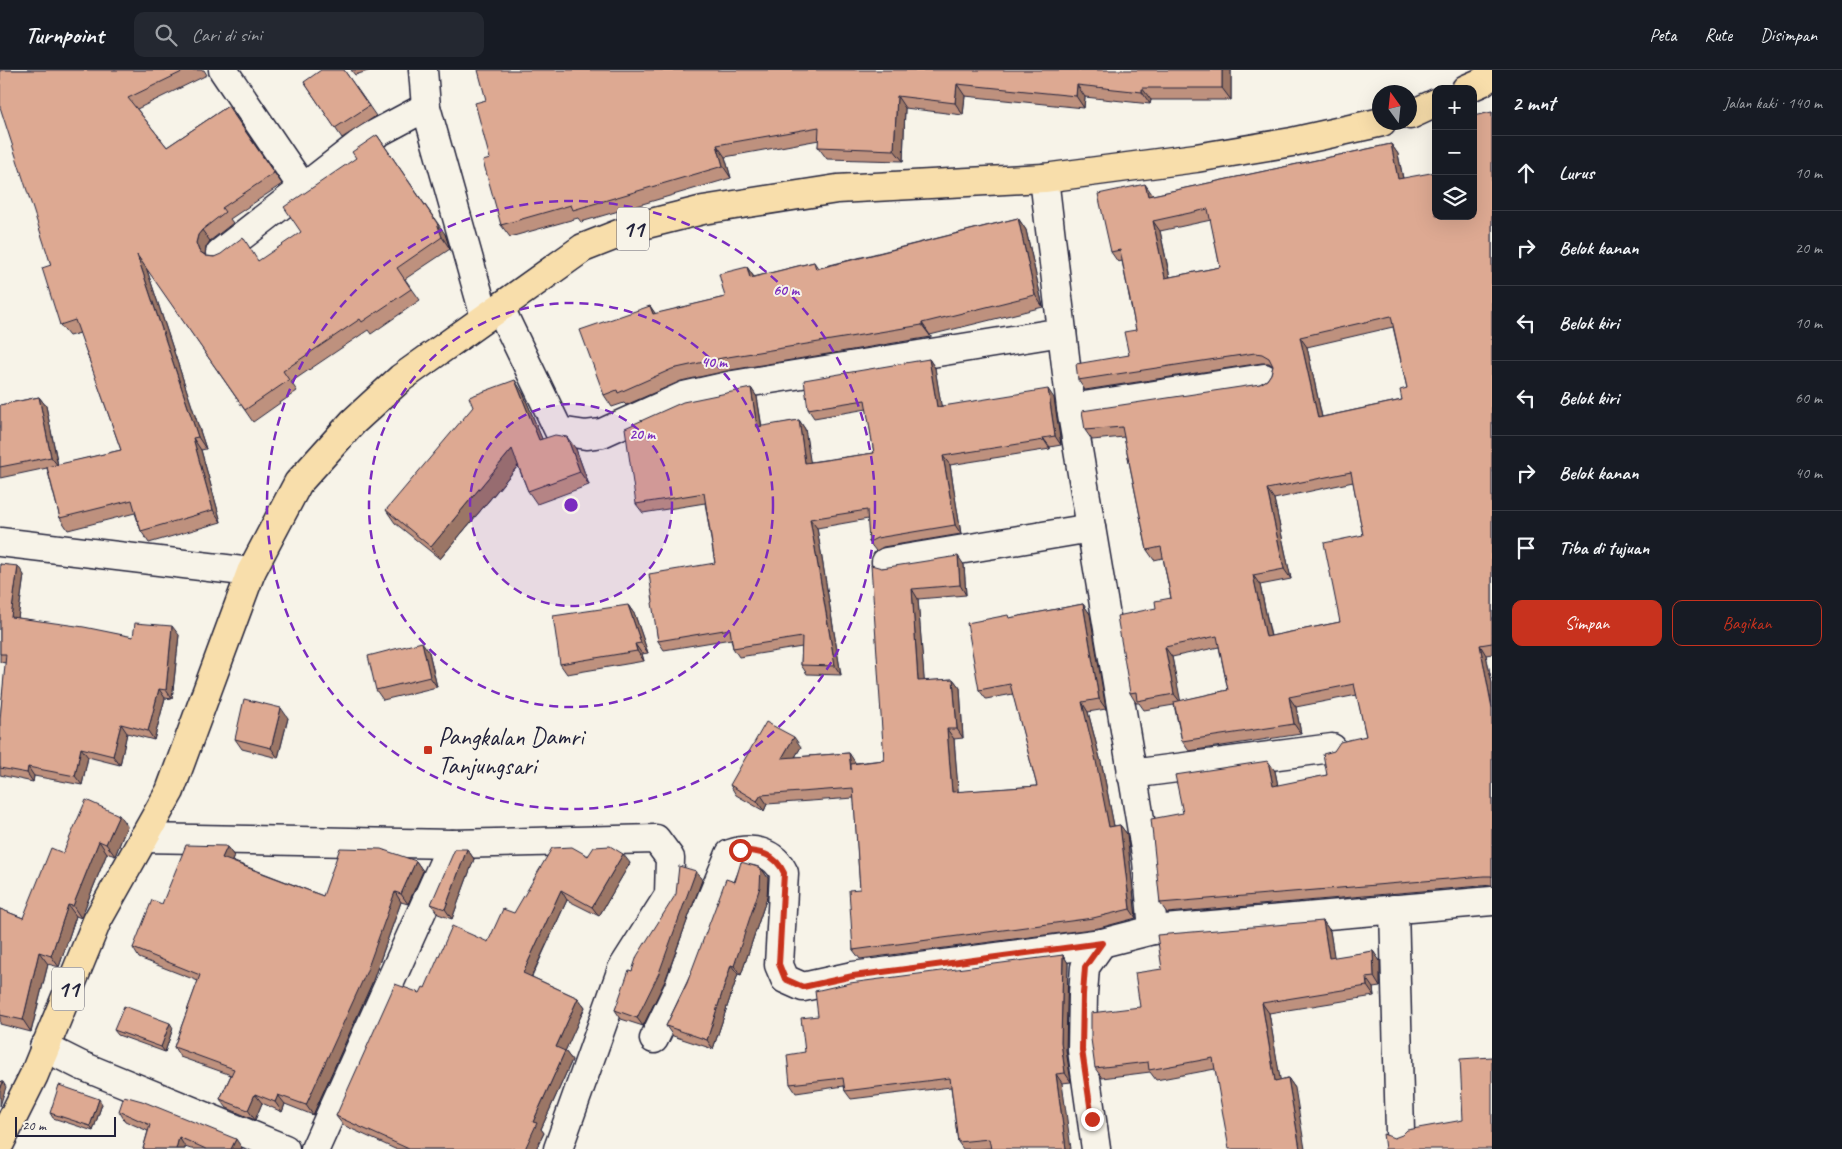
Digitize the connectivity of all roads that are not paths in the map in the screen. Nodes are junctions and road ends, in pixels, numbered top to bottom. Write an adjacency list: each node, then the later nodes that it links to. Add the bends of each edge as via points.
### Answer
1 (223, 70): 10 (street)
2 (423, 70): 6 (street)
3 (1492, 74): 4 (highway)
4 (1473, 85)
5 (1432, 105): 7 (highway)
6 (426, 107): 10 (street, via 366,139); 12 (street)
7 (1417, 112)
8 (1372, 124): 9 (highway, 11, via 1224,154)
9 (1044, 178): 12 (highway, 11, via 836,188 703,210 639,226 583,248); 13 (street)
10 (303, 188): 11 (street)
11 (220, 253)
12 (493, 312): 13 (street, via 559,431 586,435 602,433 684,396 733,385); 19 (highway, 11, via 401,378 353,422 298,484)
13 (1062, 332): 15 (street)
14 (1264, 378): 15 (street)
15 (1071, 408): 16 (street)
16 (1091, 528): 18 (street); 21 (street)
17 (0, 542): 19 (street)
18 (886, 562)
19 (251, 572): 22 (highway, 11, via 170,791)
20 (1332, 748): 21 (street)
21 (1131, 774): 26 (street, via 1147,861)
22 (143, 838): 23 (street); 29 (highway, 11, via 97,921)
23 (452, 844): 33 (street); 34 (street, via 656,839 670,858 669,895 622,969)
24 (1492, 901): 25 (street)
25 (1394, 909): 26 (street); 30 (street)
26 (1153, 930): 27 (street)
27 (1102, 943): 28 (street, via 853,976 803,987 785,979 779,964 784,873 771,854 740,850 730,854 679,987); 35 (street, via 1085,967 1083,994 1082,1050)
28 (654, 1039)
29 (44, 1048): 31 (highway, 11); 32 (street)
30 (1400, 1132)
31 (0, 1143)
32 (285, 1149)
33 (315, 1149)
34 (558, 1149)
35 (1096, 1149)

